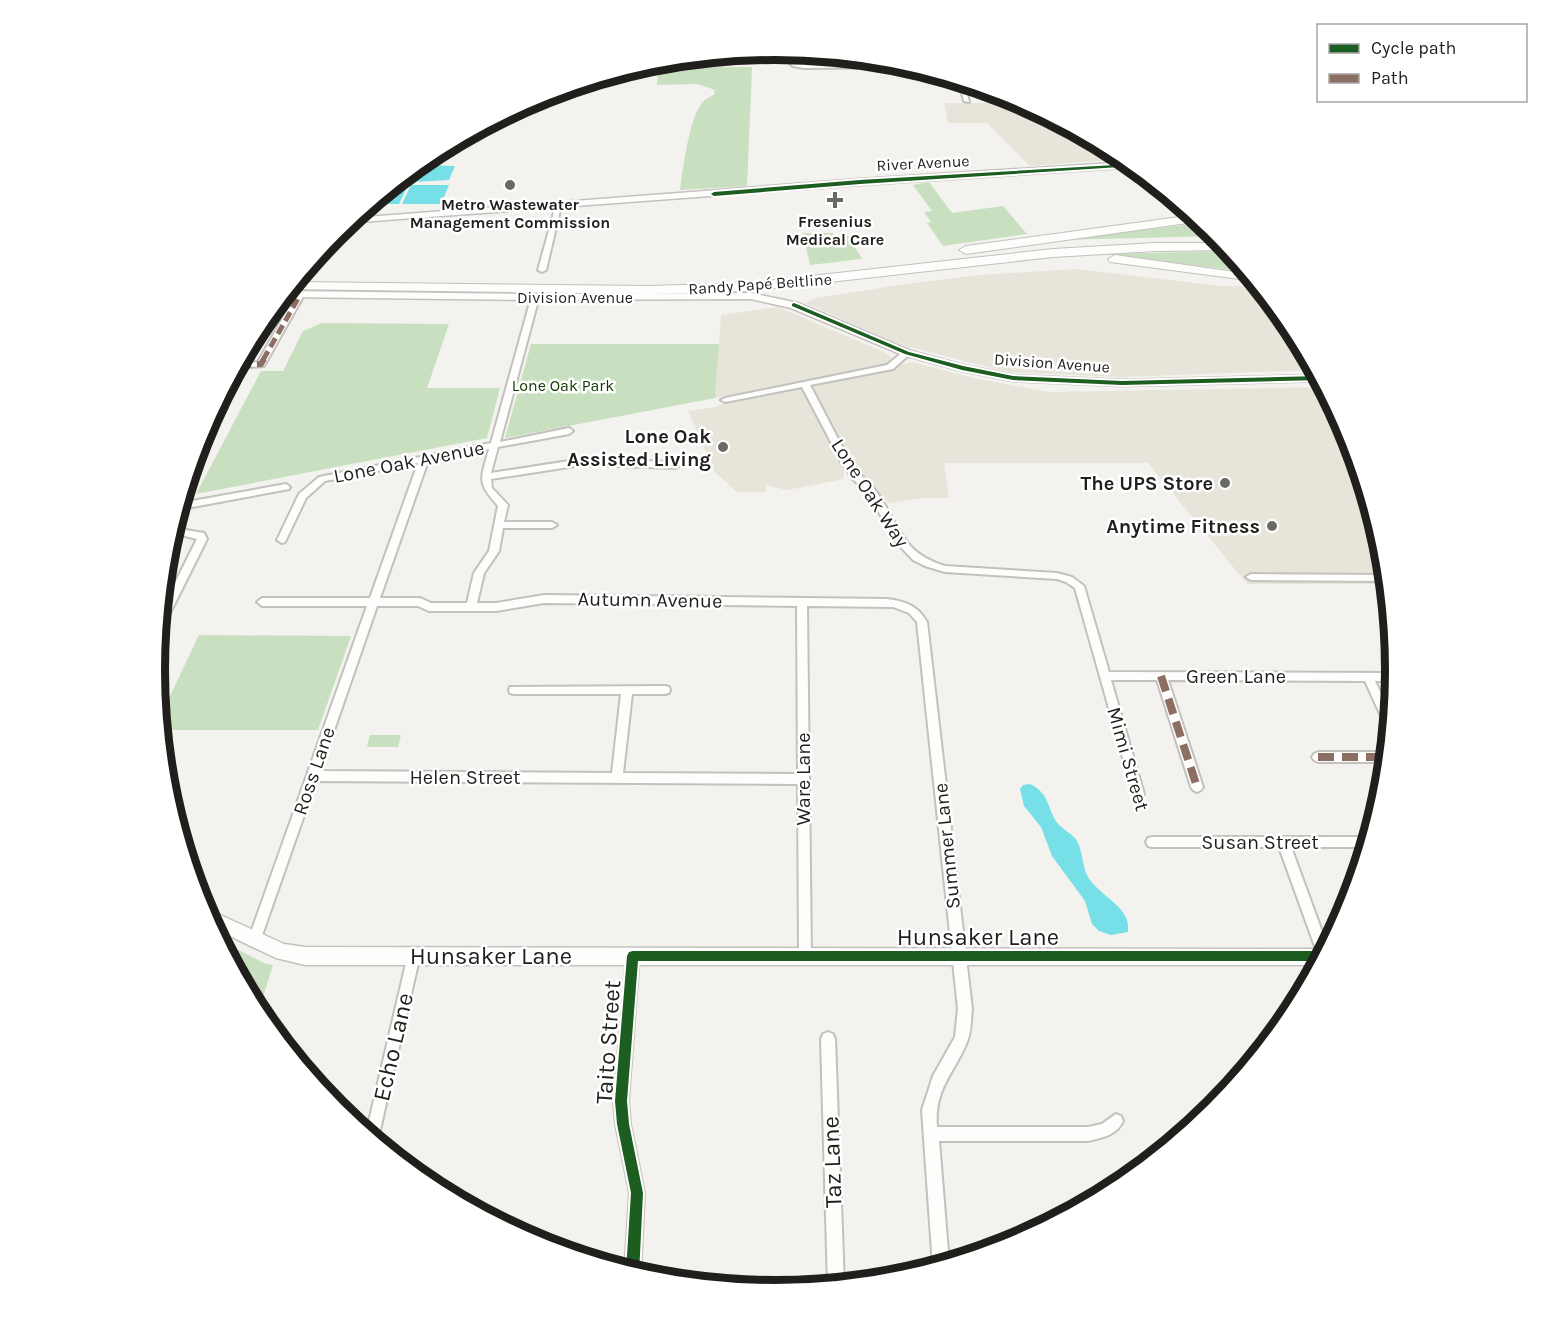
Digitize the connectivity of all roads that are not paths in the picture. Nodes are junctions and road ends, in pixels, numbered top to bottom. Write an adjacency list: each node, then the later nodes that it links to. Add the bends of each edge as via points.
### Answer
1 (792, 60): 2 (street, via 799,66)
2 (845, 64)
3 (964, 90): 4 (street)
4 (967, 101)
5 (1119, 166): 6 (street, River Avenue)
6 (558, 206): 7 (street, River Avenue); 10 (street)
7 (365, 220)
8 (1186, 220): 13 (highway)
9 (1211, 243): 13 (highway, Randy Papé Beltline, via 1053,253)
10 (542, 270)
11 (1241, 276): 13 (highway, via 1123,259 1060,258 847,283)
12 (308, 279): 13 (highway, Randy Papé Beltline)
13 (748, 283): 15 (highway, Randy Papé Beltline, via 648,290)
14 (298, 290): 17 (street, Division Avenue)
15 (299, 290)
16 (293, 297): 19 (street, via 261,364)
17 (536, 297): 18 (street, Division Avenue, via 765,297 795,305); 24 (street)
18 (907, 353): 20 (street, Division Avenue, via 991,374 1044,381); 21 (street, via 890,367)
19 (247, 365)
20 (1311, 378)
21 (805, 384): 22 (street); 42 (street, Lone Oak Way, via 852,471 874,495 906,550 924,563 945,569 1057,576 1074,582 1083,595)
22 (724, 400)
23 (569, 431): 24 (street, Lone Oak Avenue)
24 (495, 445): 25 (street, Lone Oak Avenue); 27 (street)
25 (424, 459): 33 (street, Lone Oak Avenue, via 318,481 300,499); 38 (street, Ross Lane)
26 (676, 465): 27 (street, Lone Oak Avenue, via 582,462)
27 (486, 477): 30 (street, via 488,489 503,505)
28 (286, 487): 29 (street)
29 (188, 504)
30 (501, 525): 31 (street); 40 (street, via 493,554 478,576)
31 (552, 525)
32 (182, 531): 36 (street, via 201,535 202,539)
33 (282, 540)
34 (1251, 577): 35 (street)
35 (1379, 578)
36 (169, 600)
37 (262, 602): 38 (street)
38 (374, 602): 40 (street, Autumn Avenue); 52 (street, Ross Lane)
39 (802, 602): 40 (street, Autumn Avenue, via 544,599); 41 (street, Autumn Avenue, via 892,603 913,611); 54 (street, Ware Lane)
40 (471, 607)
41 (922, 622): 65 (street, Summer Lane)
42 (1105, 676): 43 (street, Green Lane); 56 (street, Mimi Street)
43 (1161, 676): 44 (street, Green Lane); 55 (street)
44 (1368, 677): 45 (street, Green Lane); 49 (street)
45 (1386, 677)
46 (514, 690): 47 (street)
47 (627, 690): 48 (street); 53 (street)
48 (665, 690)
49 (1385, 713)
50 (1318, 757): 51 (street)
51 (1380, 757)
52 (312, 776): 53 (street, Helen Street); 61 (street, Ross Lane)
53 (617, 778): 54 (street, Helen Street)
54 (803, 779): 67 (street, Ware Lane)
55 (1197, 788)
56 (1138, 794)
57 (1152, 842): 58 (street, Susan Street)
58 (1284, 842): 59 (street, Susan Street); 62 (street)
59 (1361, 842)
60 (220, 923): 61 (street, Hunsaker Lane)
61 (254, 940): 63 (street, Hunsaker Lane, via 282,952 305,956)
62 (1320, 946)
63 (414, 955): 64 (street, Hunsaker Lane); 70 (street, Echo Lane)
64 (633, 956): 67 (street, Hunsaker Lane); 73 (street, Taito Street, via 621,1092 623,1124 637,1193)
65 (959, 956): 66 (street, Hunsaker Lane); 67 (street, Hunsaker Lane); 71 (street, Summer Lane, via 964,1028 958,1048 932,1095)
66 (1315, 956)
67 (805, 957)
68 (828, 1039): 74 (street, Taz Lane)
69 (1116, 1121): 71 (street, via 1105,1130 1088,1134)
70 (374, 1130)
71 (930, 1134): 72 (street, Summer Lane)
72 (940, 1258)
73 (633, 1264)
74 (836, 1278)

